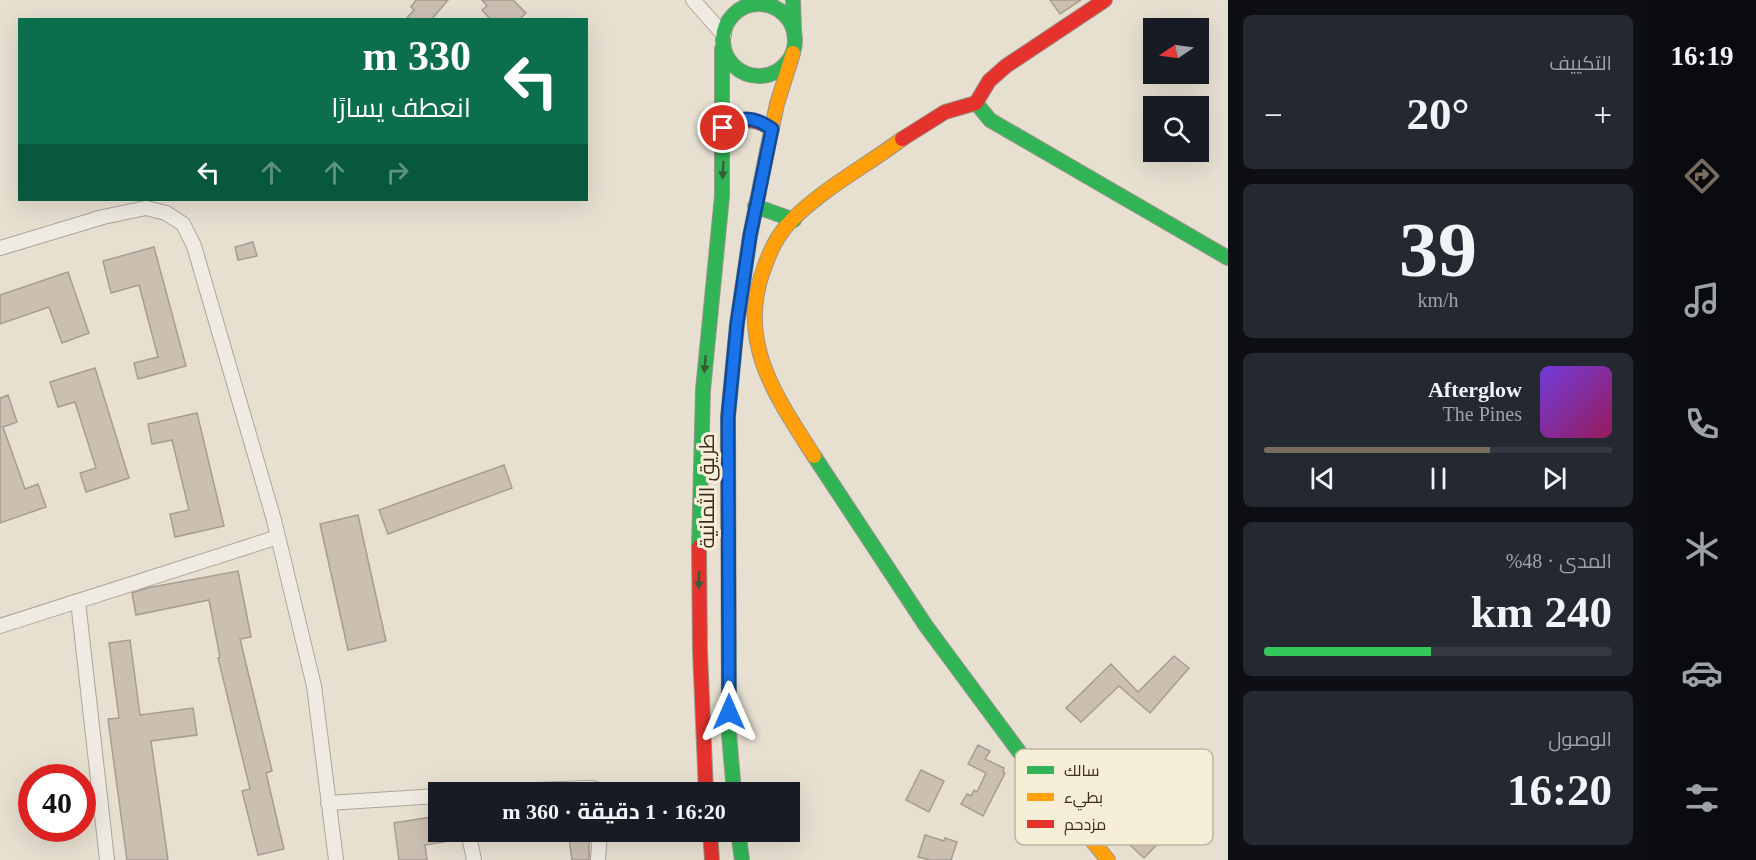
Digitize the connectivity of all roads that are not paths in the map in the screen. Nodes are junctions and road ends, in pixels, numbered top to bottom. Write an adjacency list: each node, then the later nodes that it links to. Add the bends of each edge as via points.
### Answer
1 (693, 0): 6 (street)
2 (731, 0): 6 (street)
3 (793, 0): 5 (street)
4 (1105, 0): 8 (street, via 1006,66 989,81)
5 (794, 33): 6 (street, via 786,16 778,10 766,4 752,4 730,17); 7 (street)
6 (723, 37): 7 (street, via 729,62 741,73 757,77 781,69); 9 (street)
7 (793, 53): 10 (street, طريق الثمانية)
8 (976, 103): 12 (street, via 943,113 824,193); 14 (street, via 990,120)
9 (723, 128): 10 (street, via 748,118); 19 (street, one-way to 19, via 720,217 702,416 699,593)
10 (772, 129): 11 (street, طريق الثمانية)
11 (755, 206): 12 (street); 20 (street, طريق الثمانية, via 728,417 729,745)
12 (794, 220): 18 (street, via 776,239 754,304 757,346 769,384 951,662)
13 (0, 248): 15 (street, via 146,208 166,213 183,224 194,246)
14 (1228, 258)
15 (278, 537): 16 (street); 22 (street, via 314,686)
16 (78, 601): 17 (street); 28 (street)
17 (0, 626)
18 (1016, 749)
19 (706, 782)
20 (733, 782)
21 (428, 797): 22 (street)
22 (328, 803): 29 (street)
23 (470, 842): 30 (street)
24 (599, 842): 31 (street)
25 (711, 842): 32 (street)
26 (740, 842): 33 (street)
27 (1095, 845): 34 (street)
28 (107, 860)
29 (336, 860)
30 (474, 860)
31 (598, 860)
32 (712, 860)
33 (742, 860)
34 (1108, 860)

